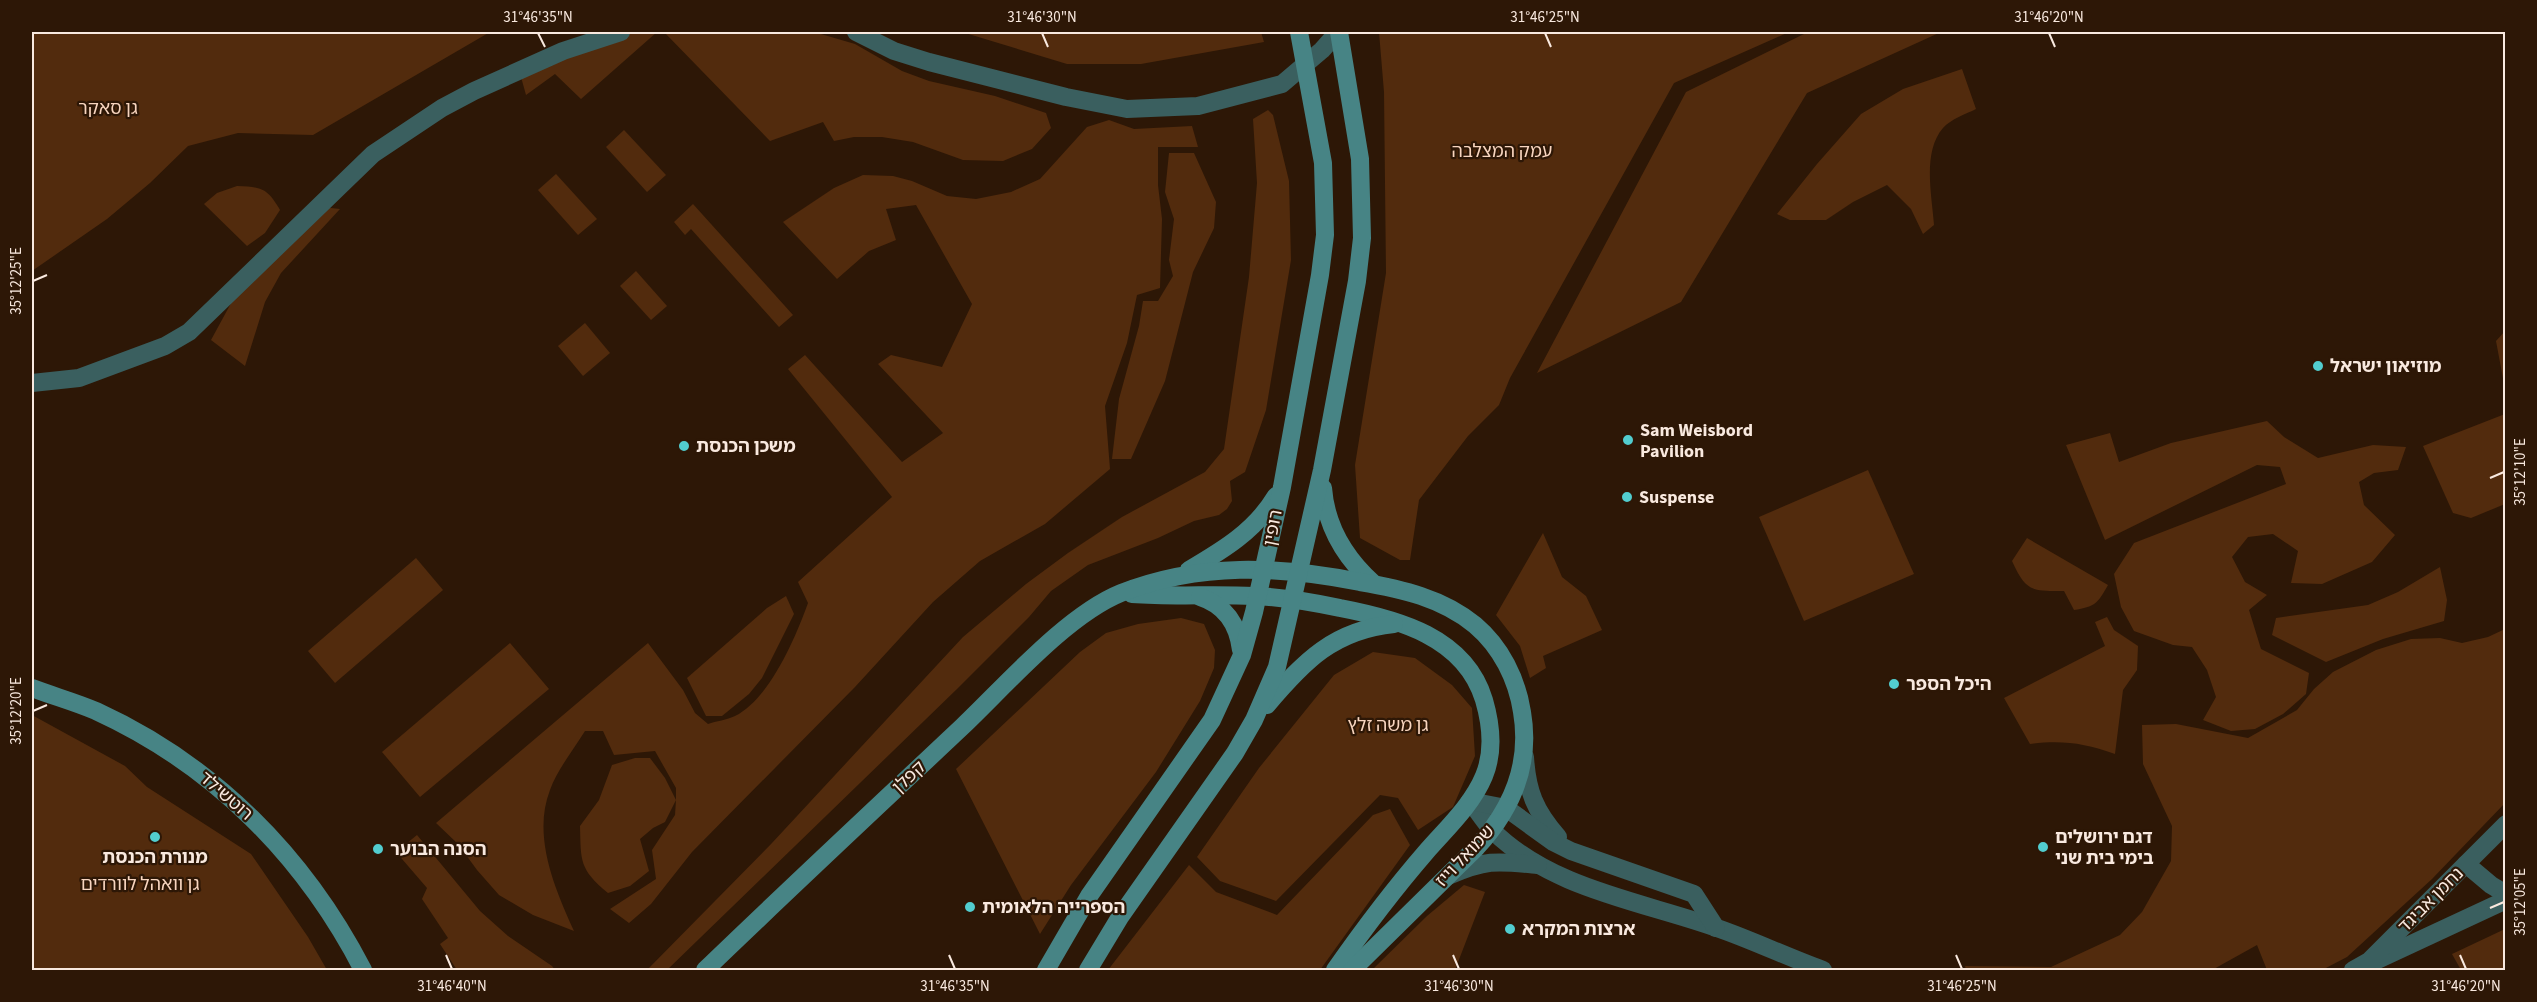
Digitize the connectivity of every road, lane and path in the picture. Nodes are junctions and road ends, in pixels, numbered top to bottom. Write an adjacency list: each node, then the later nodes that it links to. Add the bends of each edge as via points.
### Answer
1 (621, 32): 6 (street, via 563,51 474,91 373,154 189,332 165,346 79,378)
2 (856, 32): 5 (street, via 894,51 929,62 1127,110 1198,106 1282,84)
3 (1299, 32): 5 (street, רופין)
4 (1338, 32): 5 (street); 7 (street, רופין, via 1360,159 1362,238)
5 (1305, 64): 8 (street, רופין, via 1323,163 1325,235)
6 (32, 383)
7 (1322, 470): 10 (street, רופין); 12 (street, via 1324,504 1332,527 1357,568)
8 (1281, 486): 9 (street, רופין); 11 (street, via 1267,511 1247,531)
9 (1265, 569): 10 (street, קפלן); 11 (street, קפלן); 15 (street, רופין)
10 (1300, 572): 12 (street, שמואל וייז); 16 (street, רופין)
11 (1182, 574): 13 (street, קפלן)
12 (1374, 584): 21 (street, שמואל וייז, via 1439,602 1477,627 1495,645 1520,700)
13 (1121, 593): 14 (street, קפלן); 34 (street, קפלן, via 1090,609 1069,626)
14 (1195, 596): 15 (street, קפלן); 18 (street, via 1209,600 1228,616 1236,629)
15 (1258, 596): 16 (street, שמואל וייז); 18 (street, רופין)
16 (1294, 601): 17 (street, שמואל וייז); 20 (street, רופין, via 1277,667)
17 (1404, 623): 20 (street, via 1366,628 1328,645 1298,668); 22 (street, שמואל וייז, via 1454,652 1468,666 1482,692 1490,726 1489,763)
18 (1242, 655): 35 (street, רופין, via 1212,720 1089,896)
19 (32, 688): 33 (street, רוטשילד, via 95,711 145,736 219,787 299,868 343,931)
20 (1254, 720): 36 (street, רופין)
21 (1524, 749): 23 (street, שמואל וייז, via 1522,770); 26 (street, via 1533,803)
22 (1470, 801): 23 (street); 25 (street); 37 (street, שמואל וייז)
23 (1506, 808): 25 (street, שמואל וייז); 26 (street)
24 (2505, 824): 27 (street, נחמן אביגד)
25 (1492, 830): 28 (street); 29 (street, שמואל וייז)
26 (1571, 851): 32 (street, via 1694,894)
27 (2466, 864): 30 (street); 40 (street, נחמן אביגד, via 2369,961)
28 (1539, 865): 29 (street, via 1490,861); 32 (street, via 1659,911)
29 (1447, 876): 38 (street, שמואל וייז)
30 (2505, 894)
31 (2505, 900): 40 (street)
32 (1716, 928): 39 (street)
33 (363, 970)
34 (705, 970)
35 (1046, 970)
36 (1088, 970)
37 (1335, 970)
38 (1352, 970)
39 (1823, 970)
40 (2354, 970)

